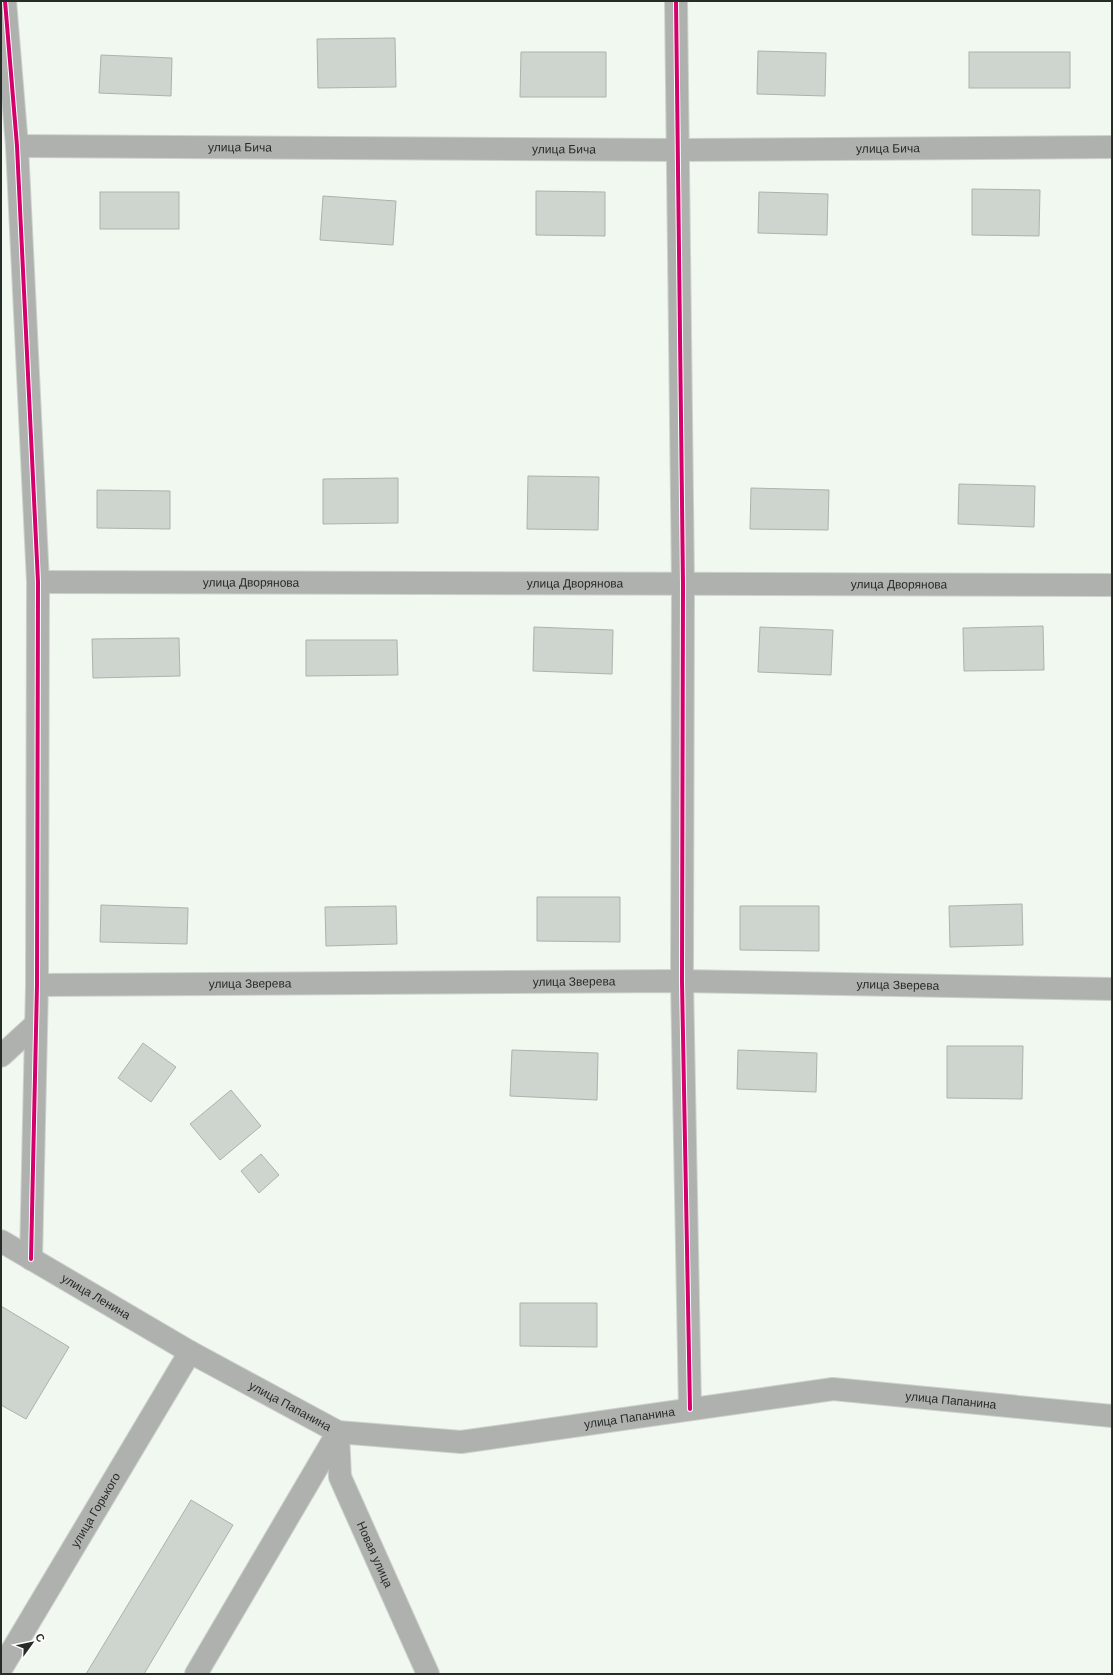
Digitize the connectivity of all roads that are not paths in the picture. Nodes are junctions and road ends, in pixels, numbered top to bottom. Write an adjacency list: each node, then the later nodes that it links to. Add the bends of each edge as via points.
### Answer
1 (5, 1): 3 (street)
2 (676, 1): 5 (street)
3 (16, 146): 5 (street, улица Бича); 6 (street)
4 (1112, 147): 5 (street, улица Бича)
5 (679, 150): 7 (street)
6 (38, 582): 7 (street, улица Дворянова); 10 (street)
7 (683, 584): 8 (street, улица Дворянова); 9 (street)
8 (1112, 585)
9 (682, 981): 10 (street, улица Зверева); 11 (street, улица Зверева); 17 (street)
10 (37, 985): 12 (street)
11 (1112, 989)
12 (36, 1024): 13 (street); 15 (street)
13 (1, 1056)
14 (1, 1241): 15 (street, улица Ленина)
15 (31, 1259): 16 (street, улица Ленина)
16 (190, 1352): 19 (street, улица Папанина); 20 (street, улица Горького)
17 (690, 1409): 18 (street, улица Папанина, via 833,1389); 19 (street, улица Папанина, via 461,1442)
18 (1112, 1416)
19 (338, 1432): 21 (street); 22 (street, Новая улица, via 340,1477)
20 (1, 1669)
21 (196, 1674)
22 (428, 1674)

